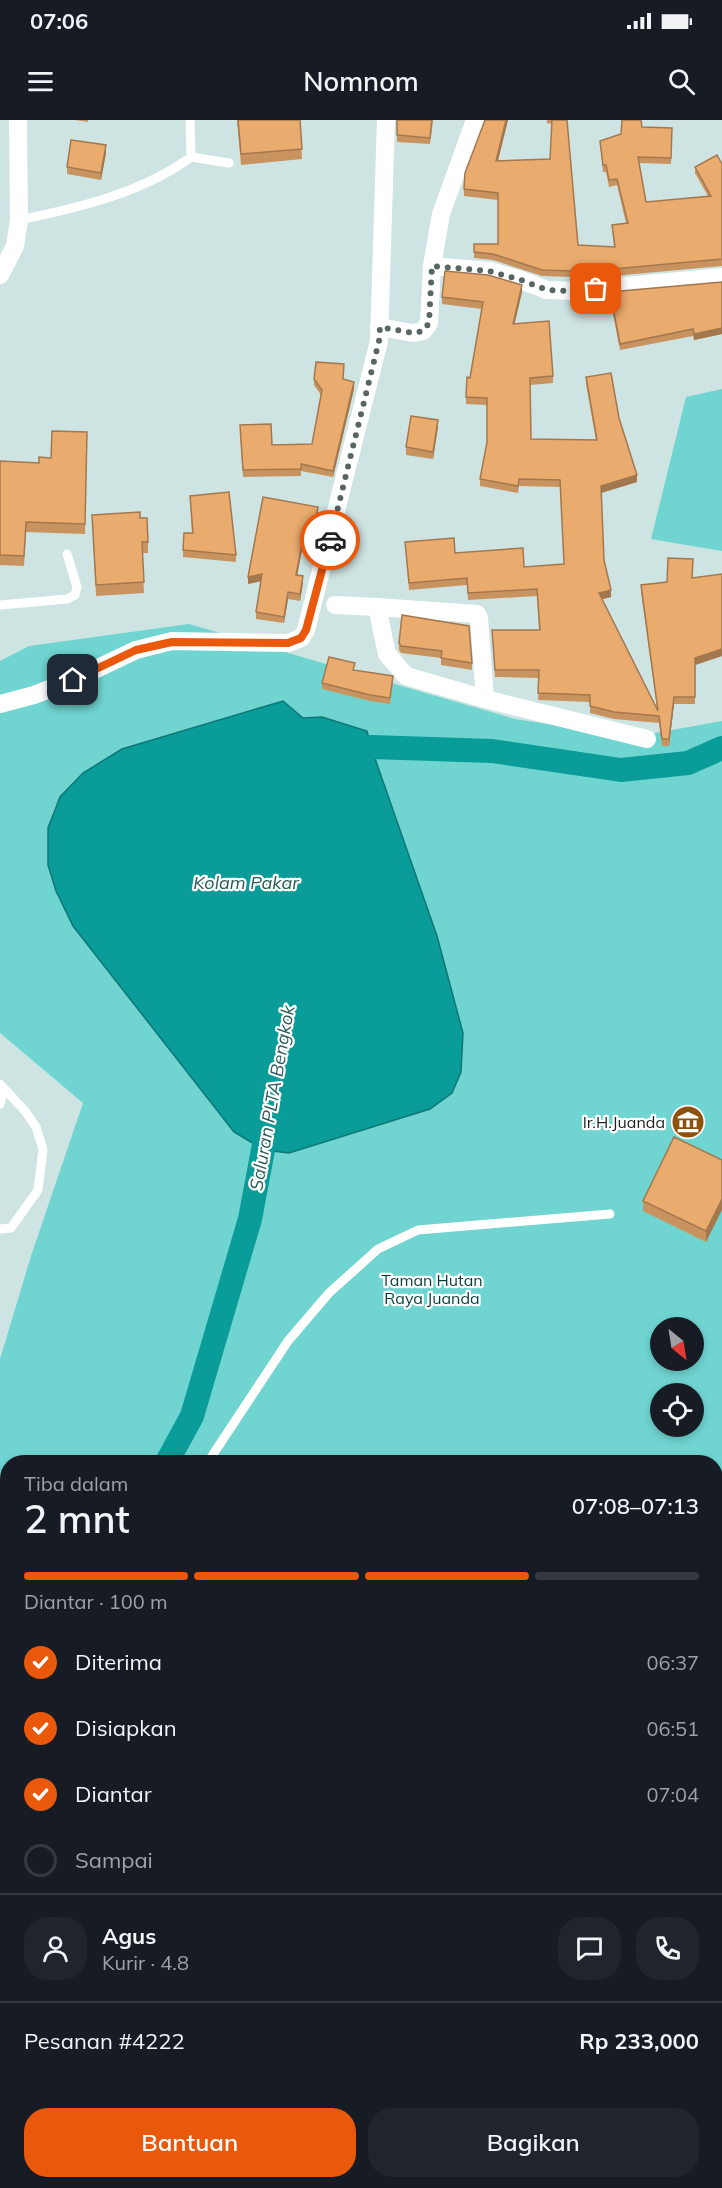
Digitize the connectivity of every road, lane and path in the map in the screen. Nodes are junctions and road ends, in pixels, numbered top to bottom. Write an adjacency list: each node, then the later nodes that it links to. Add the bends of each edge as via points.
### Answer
1 (18, 120): 7 (street)
2 (190, 120): 5 (lane)
3 (386, 120): 11 (street)
4 (475, 120): 8 (street, via 441,214)
5 (191, 157): 6 (lane); 7 (lane, via 172,171 111,196)
6 (229, 163)
7 (19, 220): 9 (street, via 15,246)
8 (432, 266): 10 (street, via 489,271 547,290 573,291); 11 (street, via 429,323 423,331)
9 (0, 275)
10 (722, 277)
11 (379, 334): 17 (street, via 330,542 301,638 288,643 172,642 136,650 73,680)
12 (67, 554): 13 (lane, via 77,587 75,595)
13 (0, 605)
14 (334, 605): 15 (street)
15 (377, 607): 16 (street, via 387,654 406,676); 16 (street, via 477,614)
16 (485, 699): 18 (street)
17 (0, 704)
18 (647, 738)
19 (2, 1086): 20 (lane); 22 (lane, via 36,1127 43,1149 38,1190 11,1228)
20 (0, 1104)
21 (610, 1214): 23 (lane, via 418,1230 378,1249 329,1293 288,1341)
22 (0, 1229)
23 (213, 1455)

